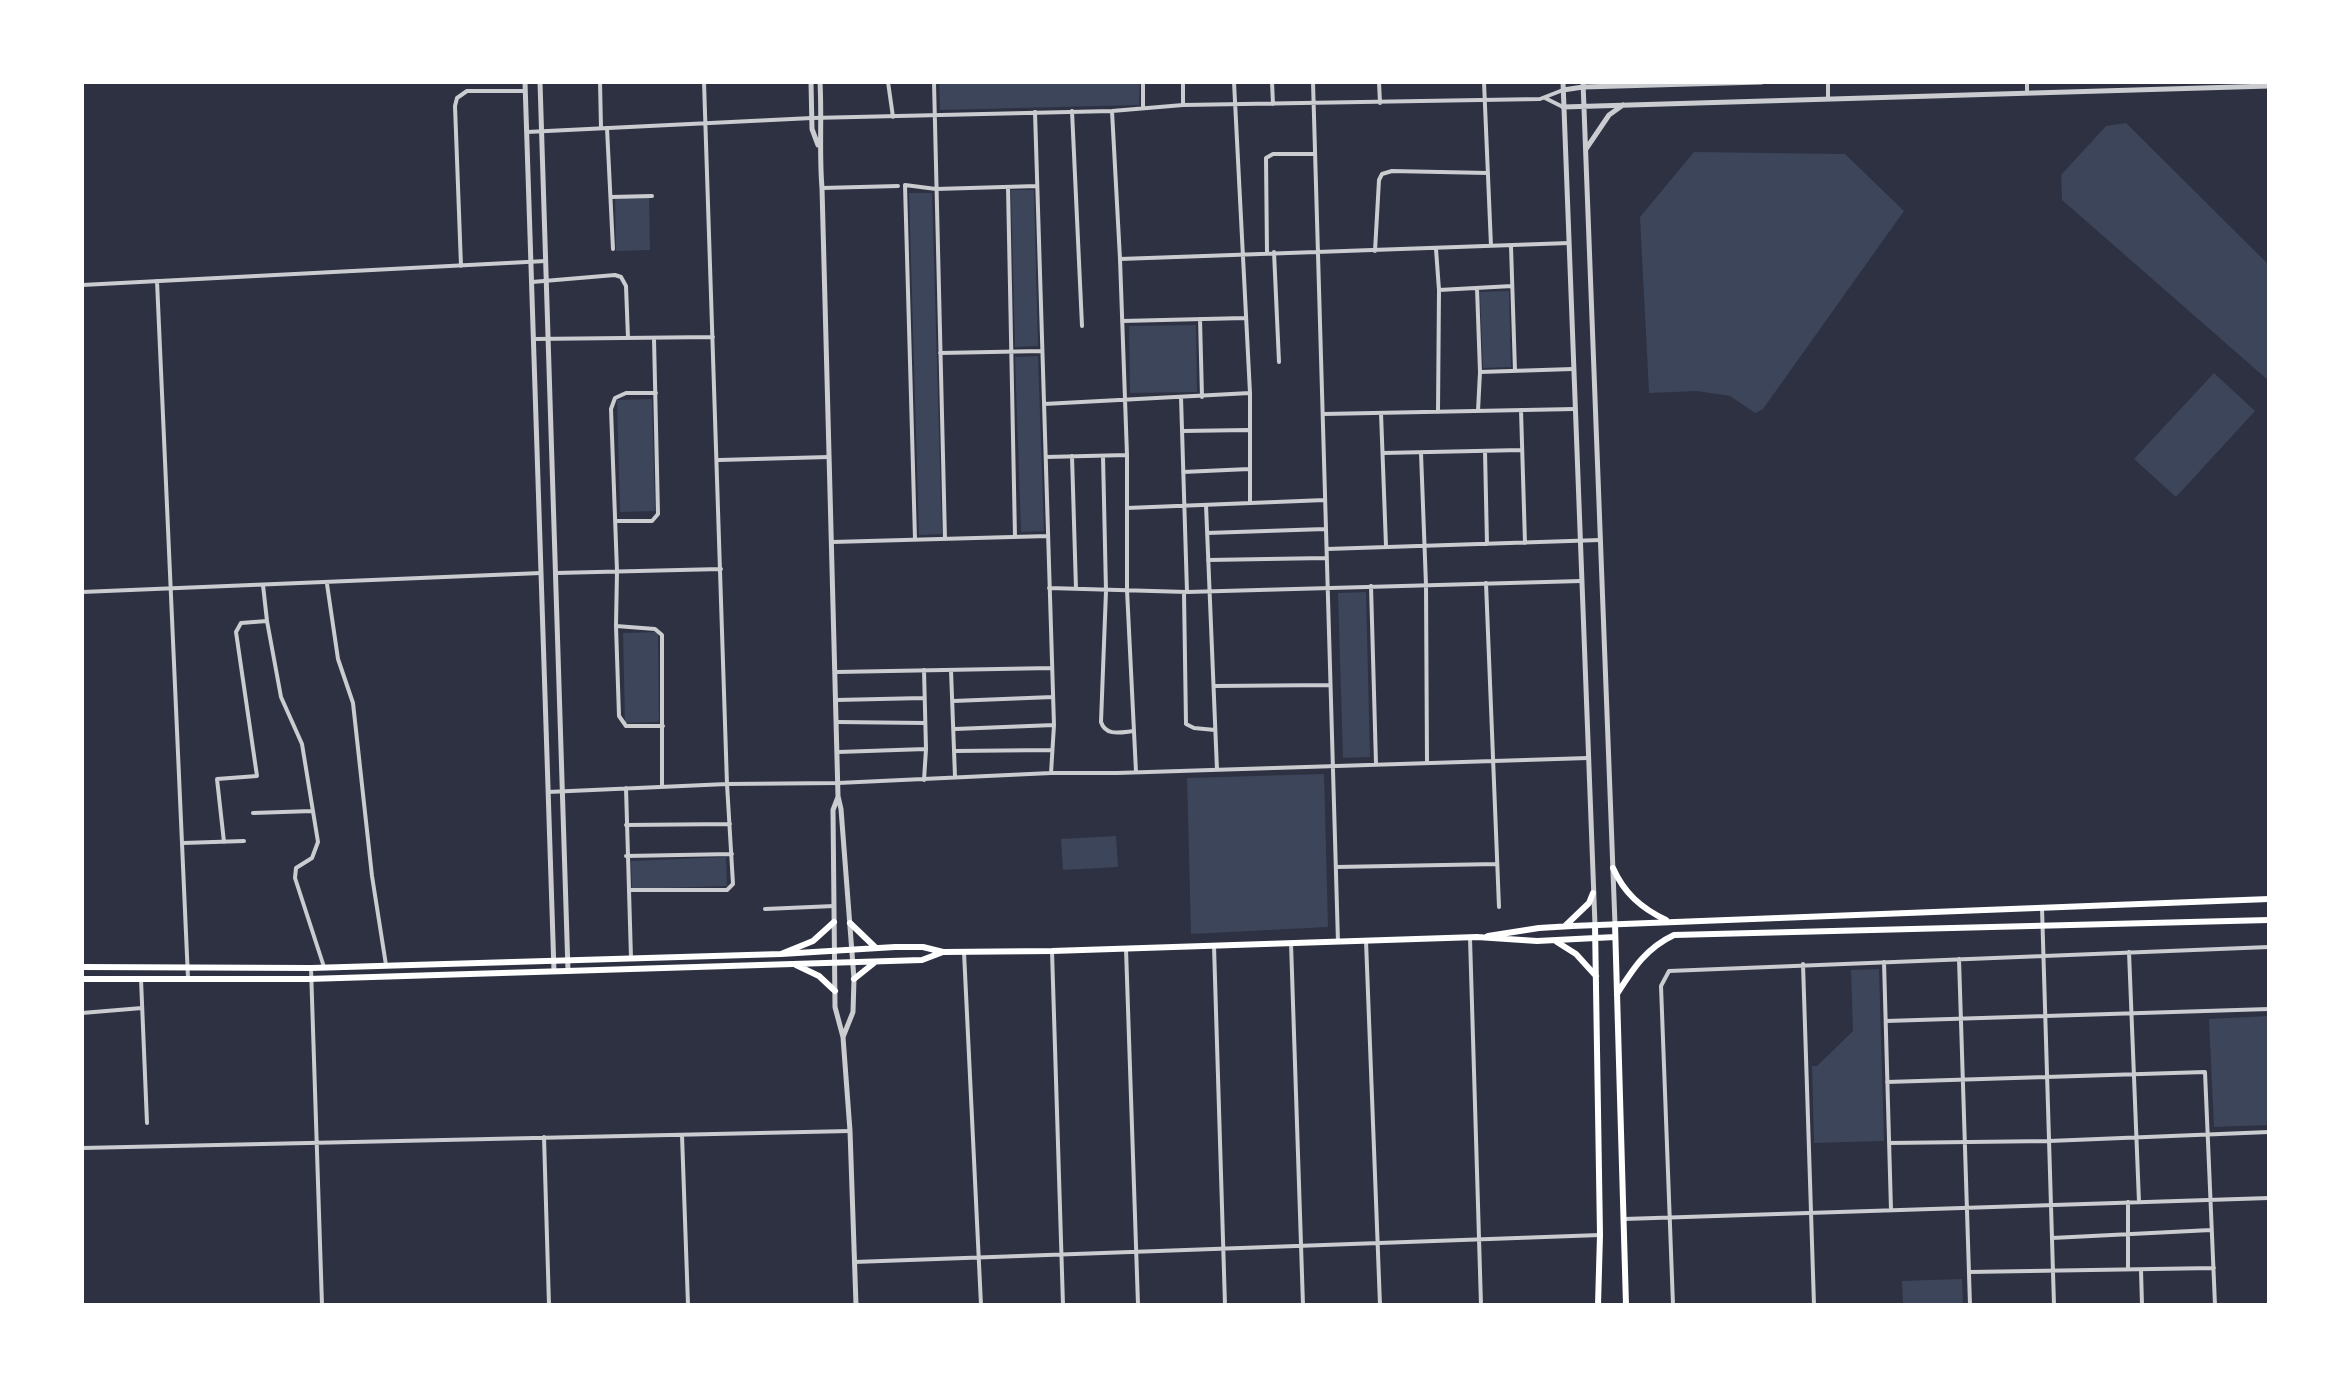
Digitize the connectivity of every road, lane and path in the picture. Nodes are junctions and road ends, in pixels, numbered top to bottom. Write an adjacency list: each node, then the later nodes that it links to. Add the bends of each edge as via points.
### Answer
1 (525, 82): 25 (street)
2 (540, 82): 50 (street)
3 (600, 82): 48 (street)
4 (704, 82): 46 (street)
5 (811, 82): 44 (street)
6 (820, 82): 45 (street)
7 (888, 82): 43 (street)
8 (934, 82): 42 (street)
9 (1143, 82): 38 (street)
10 (1183, 82): 33 (street)
11 (1234, 82): 31 (street)
12 (1272, 82): 32 (street)
13 (1313, 82): 34 (street)
14 (1379, 82): 30 (street)
15 (1484, 82): 29 (street)
16 (1563, 82): 24 (street)
17 (1608, 82): 22 (street)
18 (1761, 82): 22 (street)
19 (1828, 82): 28 (street)
20 (2027, 82): 26 (street)
21 (1583, 84): 22 (street); 24 (street); 36 (street)
22 (1615, 86)
23 (2269, 86): 26 (street)
24 (1563, 90): 27 (street); 37 (street)
25 (525, 91): 49 (street); 75 (street, via 467,91 457,98)
26 (2027, 93): 28 (street)
27 (1545, 98): 29 (street); 37 (street)
28 (1828, 99): 35 (street)
29 (1485, 100): 30 (street); 54 (street)
30 (1380, 103): 34 (street)
31 (1235, 104): 32 (street); 33 (street); 71 (street)
32 (1273, 104): 34 (street)
33 (1183, 105): 38 (street)
34 (1314, 105): 53 (street)
35 (1624, 105): 36 (street); 52 (street, via 1609,115)
36 (1584, 106): 37 (street); 52 (street)
37 (1563, 107): 62 (street)
38 (1143, 108): 40 (street)
39 (1072, 111): 40 (street); 41 (street); 86 (street)
40 (1112, 111): 72 (street)
41 (1035, 112): 42 (street); 56 (street)
42 (935, 116): 43 (street); 59 (street)
43 (893, 117): 45 (street)
44 (812, 118): 45 (street); 46 (street); 51 (street)
45 (822, 118): 51 (street)
46 (705, 123): 47 (street); 87 (street)
47 (607, 128): 48 (street); 61 (street)
48 (601, 129): 50 (street)
49 (527, 132): 50 (street); 74 (street)
50 (542, 132): 73 (street)
51 (818, 146): 58 (street)
52 (1586, 150): 137 (street)
53 (1315, 154): 67 (street); 70 (street, via 1266,158)
54 (1488, 173): 63 (street); 68 (street, via 1382,174)
55 (898, 186): 58 (street)
56 (1037, 186): 57 (street); 92 (street)
57 (1008, 187): 59 (street); 93 (street)
58 (822, 188): 120 (street)
59 (936, 189): 94 (street); 135 (street, via 905,185)
60 (652, 196): 61 (street)
61 (611, 197): 65 (street)
62 (1569, 243): 64 (street); 96 (street)
63 (1491, 246): 64 (street); 66 (street)
64 (1511, 246): 80 (street)
65 (613, 249)
66 (1436, 249): 68 (street); 82 (street)
67 (1318, 251): 68 (street); 69 (street); 110 (street)
68 (1375, 251)
69 (1274, 252): 70 (street); 95 (street)
70 (1267, 253): 71 (street)
71 (1243, 254): 72 (street); 83 (street)
72 (1120, 259): 85 (street)
73 (546, 261): 74 (street); 77 (street)
74 (531, 262): 75 (street); 78 (street)
75 (461, 266): 76 (street)
76 (157, 281): 79 (street); 158 (street)
77 (546, 281): 78 (street); 88 (street, via 621,277); 90 (street)
78 (532, 282): 89 (street)
79 (82, 285)
80 (1512, 286): 81 (street); 97 (street)
81 (1477, 288): 82 (street); 98 (street)
82 (1439, 290): 108 (street)
83 (1245, 318): 84 (street); 100 (street)
84 (1200, 319): 85 (street); 102 (street)
85 (1122, 321): 103 (street)
86 (1082, 326)
87 (713, 337): 91 (street); 122 (street)
88 (628, 338): 90 (street); 91 (street)
89 (533, 339): 90 (street); 149 (street)
90 (548, 339): 150 (street)
91 (654, 339): 99 (street)
92 (1042, 351): 93 (street); 104 (street)
93 (1011, 352): 94 (street); 134 (street)
94 (940, 353): 136 (street)
95 (1279, 362)
96 (1573, 369): 97 (street); 105 (street)
97 (1515, 371): 98 (street)
98 (1480, 372): 107 (street)
99 (656, 393): 130 (street, via 626,393 613,403); 130 (street, via 658,514 652,521)
100 (1250, 393): 102 (street); 111 (street)
101 (1181, 397): 102 (street); 103 (street); 112 (street)
102 (1202, 397)
103 (1124, 400): 104 (street); 117 (street)
104 (1044, 404): 121 (street)
105 (1575, 409): 106 (street); 138 (street)
106 (1521, 410): 107 (street); 113 (street)
107 (1478, 411): 108 (street)
108 (1438, 412): 109 (street)
109 (1381, 413): 110 (street); 115 (street)
110 (1323, 414): 125 (street)
111 (1249, 430): 112 (street); 123 (street)
112 (1183, 431): 124 (street)
113 (1522, 450): 114 (street); 140 (street)
114 (1485, 451): 116 (street); 141 (street)
115 (1383, 453): 116 (street); 143 (street)
116 (1421, 453): 142 (street)
117 (1127, 455): 119 (street); 129 (street)
118 (1072, 456): 119 (street); 121 (street); 160 (street)
119 (1103, 456): 162 (street)
120 (829, 457): 122 (street); 139 (street)
121 (1046, 457): 133 (street)
122 (719, 460): 147 (street)
123 (1249, 469): 124 (street); 126 (street)
124 (1183, 472): 127 (street)
125 (1325, 500): 126 (street); 131 (street)
126 (1250, 502): 128 (street)
127 (1185, 505): 128 (street); 129 (street); 164 (street)
128 (1206, 505): 132 (street)
129 (1127, 508): 161 (street)
130 (615, 521): 148 (street)
131 (1326, 529): 132 (street); 144 (street)
132 (1207, 533): 146 (street)
133 (1048, 536): 134 (street); 159 (street)
134 (1015, 537): 136 (street)
135 (915, 539): 136 (street); 139 (street)
136 (945, 539)
137 (1601, 540): 138 (street); 217 (street)
138 (1580, 541): 140 (street); 151 (street)
139 (832, 542): 171 (street)
140 (1525, 543): 141 (street)
141 (1487, 544): 142 (street)
142 (1424, 546): 143 (street); 155 (street)
143 (1386, 547): 144 (street)
144 (1327, 549): 145 (street)
145 (1327, 558): 146 (street); 157 (street)
146 (1208, 560): 165 (street)
147 (721, 569): 148 (street); 200 (street)
148 (617, 571): 150 (street); 167 (street)
149 (541, 573): 153 (street); 204 (street)
150 (556, 573): 203 (street)
151 (1581, 581): 152 (street); 189 (street)
152 (1486, 583): 155 (street); 190 (street)
153 (327, 584): 154 (street); 262 (street, via 338,659 353,703)
154 (263, 585): 158 (street); 166 (street)
155 (1426, 585): 156 (street); 191 (street)
156 (1371, 586): 157 (street); 192 (street)
157 (1328, 587): 165 (street); 172 (street)
158 (171, 588): 163 (street); 212 (street)
159 (1049, 588): 160 (street); 168 (street)
160 (1076, 589): 162 (street)
161 (1127, 590): 162 (street); 164 (street); 184 (street)
162 (1106, 591): 184 (street, via 1101,722 1108,731)
163 (82, 592)
164 (1185, 592): 165 (street); 183 (street, via 1186,724)
165 (1210, 592): 173 (street)
166 (267, 621): 206 (street, via 281,697 302,744); 211 (street, via 237,626 257,776 217,779)
167 (616, 626): 181 (street, via 622,723); 181 (street, via 655,629 662,635)
168 (1052, 668): 170 (street); 174 (street)
169 (924, 670): 170 (street); 171 (street); 175 (street)
170 (951, 670): 177 (street)
171 (836, 672): 176 (street)
172 (1330, 685): 173 (street); 193 (street)
173 (1214, 686): 183 (street)
174 (1053, 697): 177 (street); 180 (street)
175 (924, 698): 176 (street); 179 (street)
176 (836, 700): 178 (street)
177 (953, 701): 182 (street)
178 (837, 722): 179 (street); 188 (street)
179 (925, 723): 185 (street)
180 (1054, 725): 182 (street); 186 (street)
181 (663, 726): 201 (street)
182 (955, 729): 187 (street)
183 (1215, 730): 194 (street)
184 (1134, 731): 195 (street)
185 (926, 749): 188 (street); 198 (street)
186 (1052, 750): 187 (street); 196 (street)
187 (955, 751): 197 (street)
188 (838, 752): 199 (street)
189 (1588, 758): 190 (street); 219 (street)
190 (1493, 761): 191 (street); 215 (street)
191 (1427, 763): 192 (street)
192 (1376, 764): 193 (street)
193 (1333, 766): 194 (street); 216 (street)
194 (1217, 770): 195 (street)
195 (1136, 772): 196 (street)
196 (1051, 773): 197 (street)
197 (955, 777): 198 (street)
198 (924, 780): 199 (street)
199 (838, 783): 200 (street); 205 (street)
200 (727, 784): 201 (street); 208 (street)
201 (662, 787): 202 (street)
202 (626, 788): 203 (street); 209 (street)
203 (563, 791): 204 (street); 253 (street)
204 (548, 792): 255 (street)
205 (838, 796): 221 (street, via 833,810); 228 (street)
206 (312, 811): 207 (street); 266 (street, via 318,848 295,874)
207 (253, 813)
208 (730, 824): 209 (street); 213 (street)
209 (626, 825): 214 (street)
210 (244, 841): 211 (street)
211 (224, 842): 212 (street)
212 (183, 843): 264 (street)
213 (732, 854): 214 (street); 218 (street, via 733,884 727,890)
214 (626, 856): 218 (street)
215 (1497, 864): 216 (street); 222 (street)
216 (1336, 867): 238 (street)
217 (1613, 868): 227 (main road, via 1629,896); 229 (street)
218 (629, 890): 252 (street)
219 (1593, 893): 230 (street); 231 (main road)
220 (2269, 899): 223 (main road)
221 (834, 906): 224 (street); 226 (street)
222 (1499, 907)
223 (2042, 908): 227 (main road); 232 (street)
224 (765, 909)
225 (2269, 920): 232 (main road)
226 (834, 922): 245 (street); 250 (main road, via 813,941)
227 (1669, 922): 229 (main road)
228 (850, 923): 242 (street); 243 (main road)
229 (1615, 924): 230 (main road); 234 (main road)
230 (1595, 925): 231 (main road); 235 (main road)
231 (1565, 926): 233 (main road)
232 (2042, 926): 251 (street); 276 (main road, via 1674,935 1639,959)
233 (1473, 937): 236 (main road); 237 (main road); 315 (street)
234 (1615, 937): 235 (main road); 276 (main road)
235 (1595, 938): 236 (main road); 269 (main road)
236 (1554, 940): 269 (main road)
237 (1366, 941): 238 (main road); 316 (street)
238 (1338, 942): 239 (main road)
239 (1291, 943): 240 (main road); 317 (street)
240 (1214, 946): 244 (main road); 318 (street)
241 (2269, 947): 249 (street)
242 (852, 949): 243 (main road); 245 (main road); 257 (street)
243 (876, 949): 248 (main road, via 923,947)
244 (1126, 949): 247 (main road); 319 (street)
245 (835, 951): 250 (main road); 256 (street)
246 (964, 951): 247 (main road); 248 (main road); 321 (street)
247 (1052, 951): 320 (street)
248 (943, 952): 258 (main road, via 922,960)
249 (2129, 952): 251 (street); 280 (street)
250 (781, 954): 252 (main road)
251 (2043, 956): 254 (street); 281 (street)
252 (631, 958): 253 (main road)
253 (568, 959): 255 (main road); 268 (street)
254 (1959, 959): 259 (street); 282 (street)
255 (553, 960): 262 (main road); 267 (street)
256 (836, 962): 257 (main road); 260 (main road); 275 (street)
257 (853, 962): 258 (main road); 274 (street)
258 (877, 962): 274 (main road)
259 (1884, 962): 261 (street); 283 (street)
260 (793, 964): 268 (main road); 275 (main road)
261 (1803, 964): 308 (street); 309 (street, via 1680,969 1664,977)
262 (386, 965): 266 (main road)
263 (82, 967): 264 (main road)
264 (188, 968): 265 (main road); 273 (street)
265 (311, 968): 266 (main road); 270 (street)
266 (324, 968)
267 (554, 971): 268 (main road); 270 (main road)
268 (568, 971)
269 (1596, 976): 312 (main road)
270 (311, 978): 273 (main road); 298 (street)
271 (82, 979): 272 (main road)
272 (141, 979): 273 (main road); 277 (street)
273 (188, 979)
274 (854, 979): 284 (street, via 853,1012)
275 (835, 991): 284 (street)
276 (1617, 994): 310 (main road)
277 (142, 1008): 279 (street); 289 (street)
278 (2269, 1009): 280 (street)
279 (82, 1013)
280 (2131, 1013): 281 (street); 285 (street)
281 (2045, 1016): 282 (street); 286 (street)
282 (1961, 1019): 283 (street); 287 (street)
283 (1886, 1021): 288 (street)
284 (843, 1037): 290 (street)
285 (2133, 1074): 286 (street); 293 (street, via 2205,1072); 295 (street)
286 (2047, 1077): 287 (street); 297 (street)
287 (1962, 1080): 288 (street); 296 (street)
288 (1887, 1082): 299 (street)
289 (147, 1123)
290 (850, 1131): 292 (street); 322 (street)
291 (2269, 1132): 293 (street)
292 (682, 1135): 294 (street); 330 (street)
293 (2207, 1135): 295 (street); 302 (street)
294 (544, 1137): 298 (street); 329 (street)
295 (2137, 1138): 297 (street); 304 (street)
296 (1964, 1141): 297 (street); 299 (street); 306 (street)
297 (2049, 1141): 305 (street)
298 (317, 1142): 300 (street); 328 (street)
299 (1889, 1143): 307 (street)
300 (82, 1148)
301 (2269, 1198): 302 (street)
302 (2210, 1200): 304 (street); 311 (street)
303 (2128, 1202): 304 (street); 305 (street); 313 (street)
304 (2139, 1202)
305 (2051, 1205): 306 (street); 314 (street)
306 (1967, 1208): 307 (street); 327 (street)
307 (1891, 1210): 308 (street)
308 (1811, 1213): 309 (street); 342 (street)
309 (1670, 1217): 310 (street); 341 (street)
310 (1624, 1219): 340 (main road)
311 (2211, 1230): 313 (street); 323 (street)
312 (1600, 1235): 315 (street); 339 (main road)
313 (2128, 1236): 314 (street); 324 (street)
314 (2052, 1238): 326 (street)
315 (1479, 1240): 316 (street); 338 (street)
316 (1378, 1244): 317 (street); 337 (street)
317 (1301, 1246): 318 (street); 336 (street)
318 (1223, 1249): 319 (street); 335 (street)
319 (1137, 1252): 320 (street); 334 (street)
320 (1061, 1255): 321 (street); 333 (street)
321 (979, 1258): 322 (street); 332 (street)
322 (854, 1262): 331 (street)
323 (2214, 1268): 325 (street); 346 (street)
324 (2128, 1269): 325 (street); 326 (street)
325 (2141, 1270): 345 (street)
326 (2053, 1271): 327 (street); 344 (street)
327 (1969, 1272): 343 (street)
328 (322, 1305)
329 (549, 1305)
330 (688, 1305)
331 (856, 1305)
332 (981, 1305)
333 (1063, 1305)
334 (1138, 1305)
335 (1225, 1305)
336 (1303, 1305)
337 (1380, 1305)
338 (1481, 1305)
339 (1598, 1305)
340 (1626, 1305)
341 (1673, 1305)
342 (1814, 1305)
343 (1970, 1305)
344 (2054, 1305)
345 (2142, 1305)
346 (2215, 1305)

